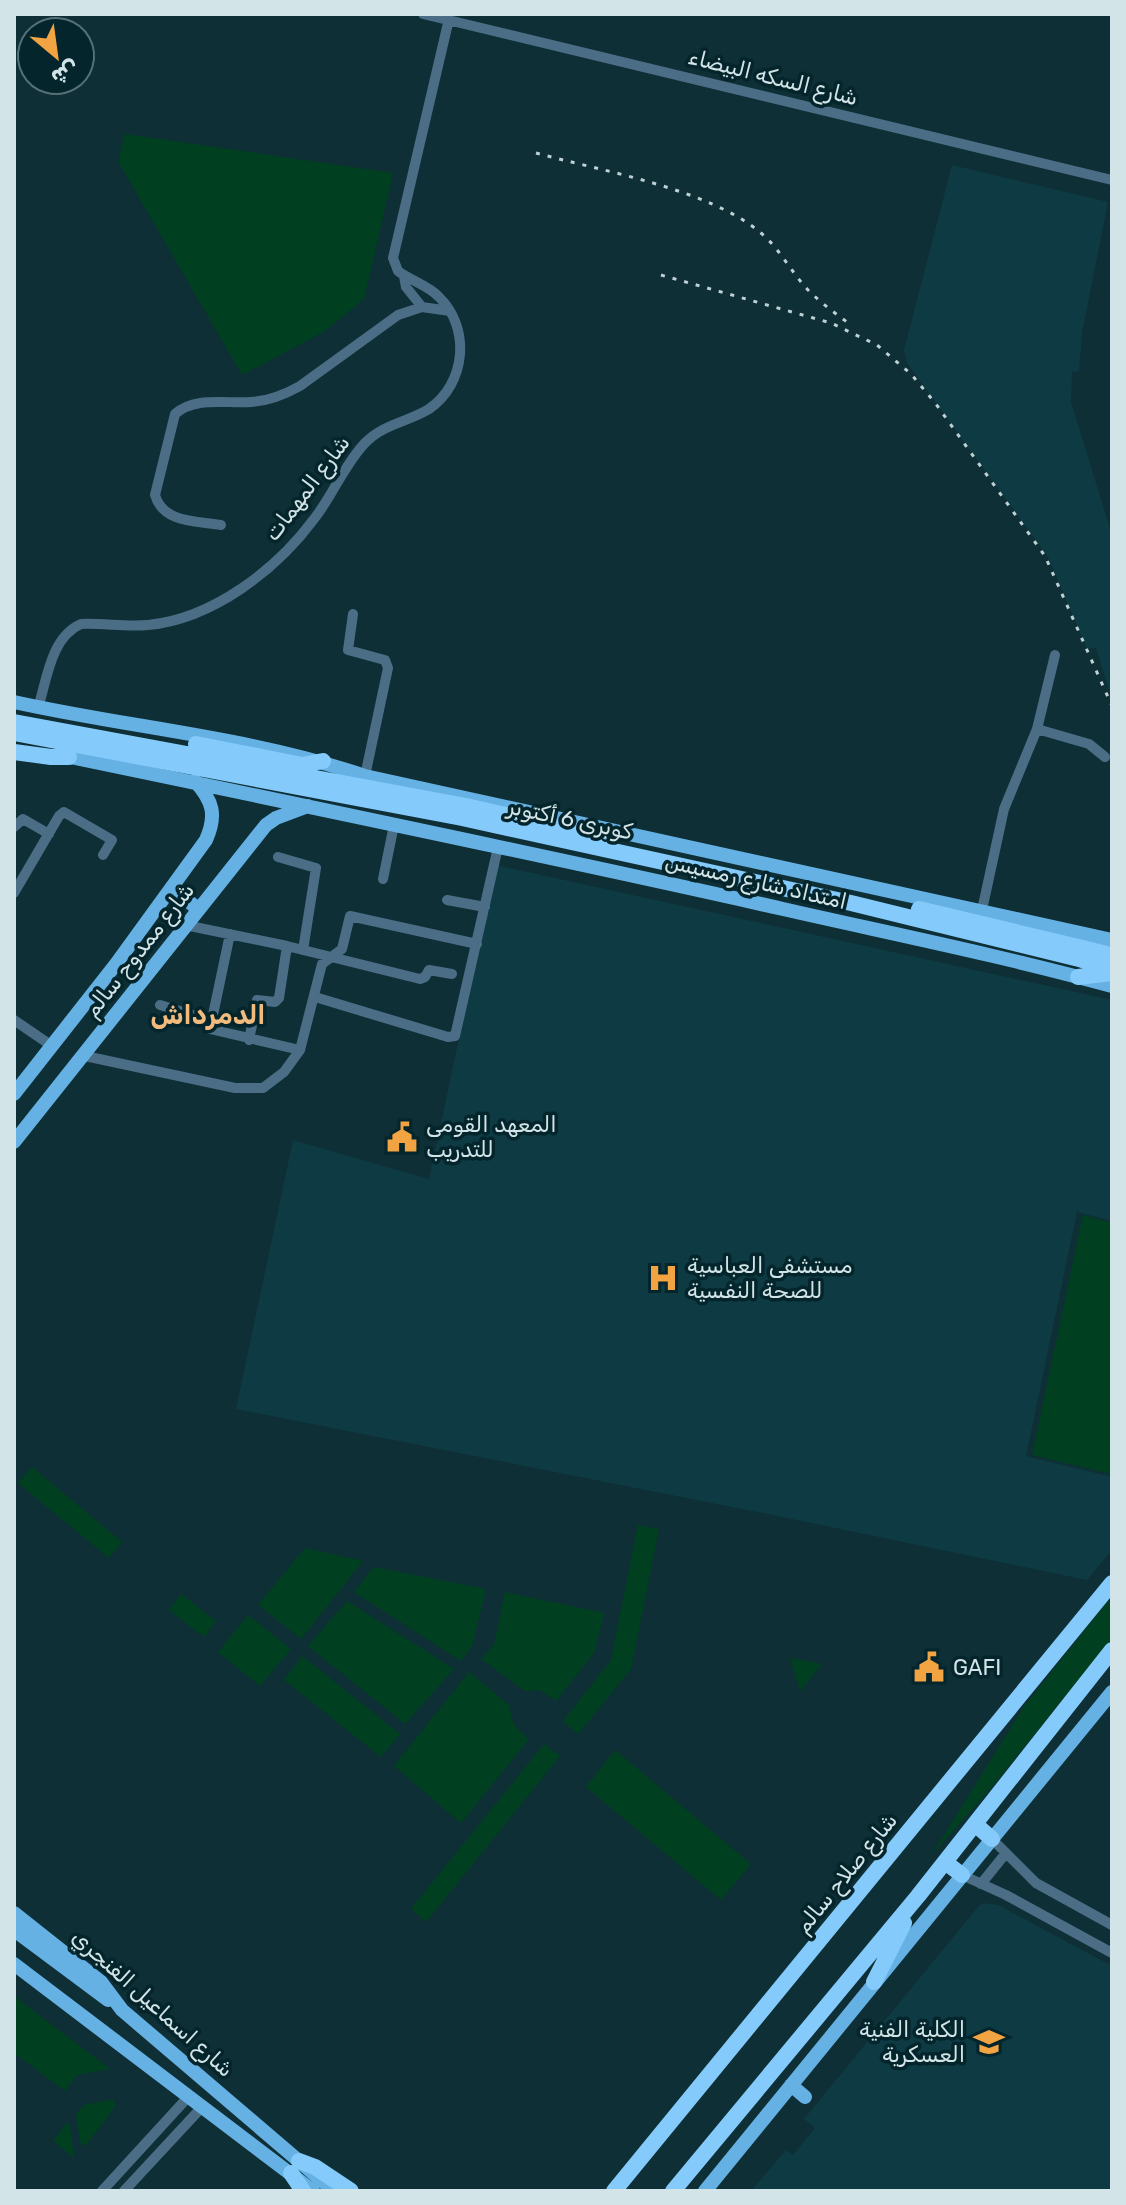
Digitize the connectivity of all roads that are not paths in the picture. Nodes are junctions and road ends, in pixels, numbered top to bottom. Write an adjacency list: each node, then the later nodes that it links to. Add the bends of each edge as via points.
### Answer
1 (423, 14): 2 (street, شارع السكه البيضاء)
2 (449, 19): 3 (street, شارع السكه البيضاء); 4 (street, via 393,258)
3 (1112, 180)
4 (404, 276): 5 (street); 6 (street, via 431,290)
5 (422, 307): 6 (street); 7 (street, via 387,321 285,394 251,402 198,403 175,414 156,500 173,517)
6 (450, 311): 11 (street, شارع المهمات, via 461,350 452,384 428,410 382,429 363,445 317,516 277,561 225,598 180,617 152,625 81,624 70,629 57,647)
7 (221, 525)
8 (353, 614): 20 (street, via 348,650 385,660 388,668)
9 (1055, 655): 14 (street)
10 (14, 702): 11 (main road, امتداد شارع رمسيس)
11 (38, 708): 19 (main road, امتداد شارع رمسيس)
12 (14, 710): 19 (highway, via 302,765)
13 (14, 722): 46 (highway, كوبرى 6 أكتوبر, bridge, via 466,806)
14 (1037, 729): 18 (street, via 1089,744); 38 (street, via 1004,809)
15 (14, 733): 48 (highway, كوبرى 6 أكتوبر, bridge, via 462,818 851,903 1079,959)
16 (17, 750): 17 (highway)
17 (69, 757): 21 (main road, امتداد شارع رمسيس)
18 (1105, 757)
19 (323, 761): 20 (main road, امتداد شارع رمسيس)
20 (365, 776): 27 (main road, امتداد شارع رمسيس)
21 (194, 781): 22 (main road, امتداد شارع رمسيس); 31 (main road, شارع ممدوح سالم, via 209,797 213,821)
22 (312, 805): 23 (main road, امتداد شارع رمسيس); 37 (main road, شارع ممدوح سالم, via 266,825)
23 (394, 825): 26 (main road, امتداد شارع رمسيس); 30 (street)
24 (14, 827): 25 (street, via 23,819)
25 (49, 834): 28 (street, via 68,812 112,840); 33 (street)
26 (498, 847): 32 (main road, امتداد شارع رمسيس); 36 (street)
27 (707, 851): 32 (main road, via 710,870 698,885); 34 (main road, امتداد شارع رمسيس)
28 (103, 855)
29 (278, 857): 45 (street, via 316,870)
30 (383, 879)
31 (172, 888): 37 (main road); 57 (main road, شارع ممدوح سالم)
32 (688, 888): 41 (main road, امتداد شارع رمسيس)
33 (14, 893)
34 (920, 898): 38 (main road, امتداد شارع رمسيس); 41 (main road, via 893,910 895,925)
35 (447, 900): 36 (street)
36 (485, 907): 43 (street)
37 (198, 909): 39 (main road, شارع ممدوح سالم)
38 (982, 910): 42 (main road, امتداد شارع رمسيس)
39 (185, 925): 40 (street); 59 (main road, شارع ممدوح سالم)
40 (230, 934): 44 (street); 55 (street)
41 (908, 937): 50 (main road, امتداد شارع رمسيس)
42 (1112, 940)
43 (477, 944): 47 (street, via 351,916 342,949); 52 (street, via 458,1033 452,1038)
44 (287, 946): 45 (street); 56 (street, via 279,998 257,1000)
45 (303, 950): 47 (street)
46 (1112, 955)
47 (330, 956): 49 (street, via 420,979 429,970); 52 (street, via 322,964)
48 (1112, 972): 50 (highway)
49 (452, 974)
50 (1078, 977): 51 (main road, امتداد شارع رمسيس)
51 (1112, 986)
52 (315, 997): 58 (street)
53 (160, 1005): 55 (street)
54 (14, 1020): 57 (street)
55 (210, 1020): 56 (street, via 210,1029)
56 (249, 1040): 58 (street)
57 (52, 1046): 60 (main road, شارع ممدوح سالم)
58 (300, 1050): 59 (street, via 276,1079 251,1090)
59 (85, 1056): 61 (main road, شارع ممدوح سالم)
60 (14, 1094)
61 (14, 1142)
62 (1112, 1583): 92 (highway, شارع صلاح سالم)
63 (1112, 1650): 65 (highway)
64 (1112, 1692): 66 (main road)
65 (975, 1824): 66 (highway); 68 (highway)
66 (992, 1839): 67 (street); 69 (main road)
67 (1006, 1853): 70 (street); 73 (street, via 1045,1889)
68 (945, 1862): 69 (highway); 71 (highway)
69 (962, 1875): 70 (street); 77 (main road)
70 (981, 1884): 75 (street)
71 (918, 1896): 77 (highway); 93 (highway)
72 (14, 1913): 78 (main road, شارع اسماعيل الفنجري, via 101,1982)
73 (1112, 1925)
74 (14, 1930): 78 (main road)
75 (1112, 1953)
76 (14, 1964): 80 (main road, شارع اسماعيل الفنجري)
77 (874, 1982): 79 (main road)
78 (122, 2010): 85 (main road, شارع اسماعيل الفنجري)
79 (791, 2085): 81 (main road); 83 (main road)
80 (189, 2096): 82 (main road, شارع اسماعيل الفنجري); 86 (street)
81 (805, 2097)
82 (203, 2106): 85 (main road, شارع اسماعيل الفنجري); 87 (street)
83 (743, 2144): 84 (main road); 94 (main road)
84 (757, 2155)
85 (295, 2167): 88 (highway); 89 (main road, شارع اسماعيل الفنجري); 90 (main road, شارع اسماعيل الفنجري); 91 (highway, via 315,2167)
86 (102, 2191)
87 (124, 2191)
88 (303, 2191)
89 (313, 2191)
90 (334, 2191)
91 (351, 2191)
92 (614, 2191)
93 (673, 2191)
94 (705, 2191)

